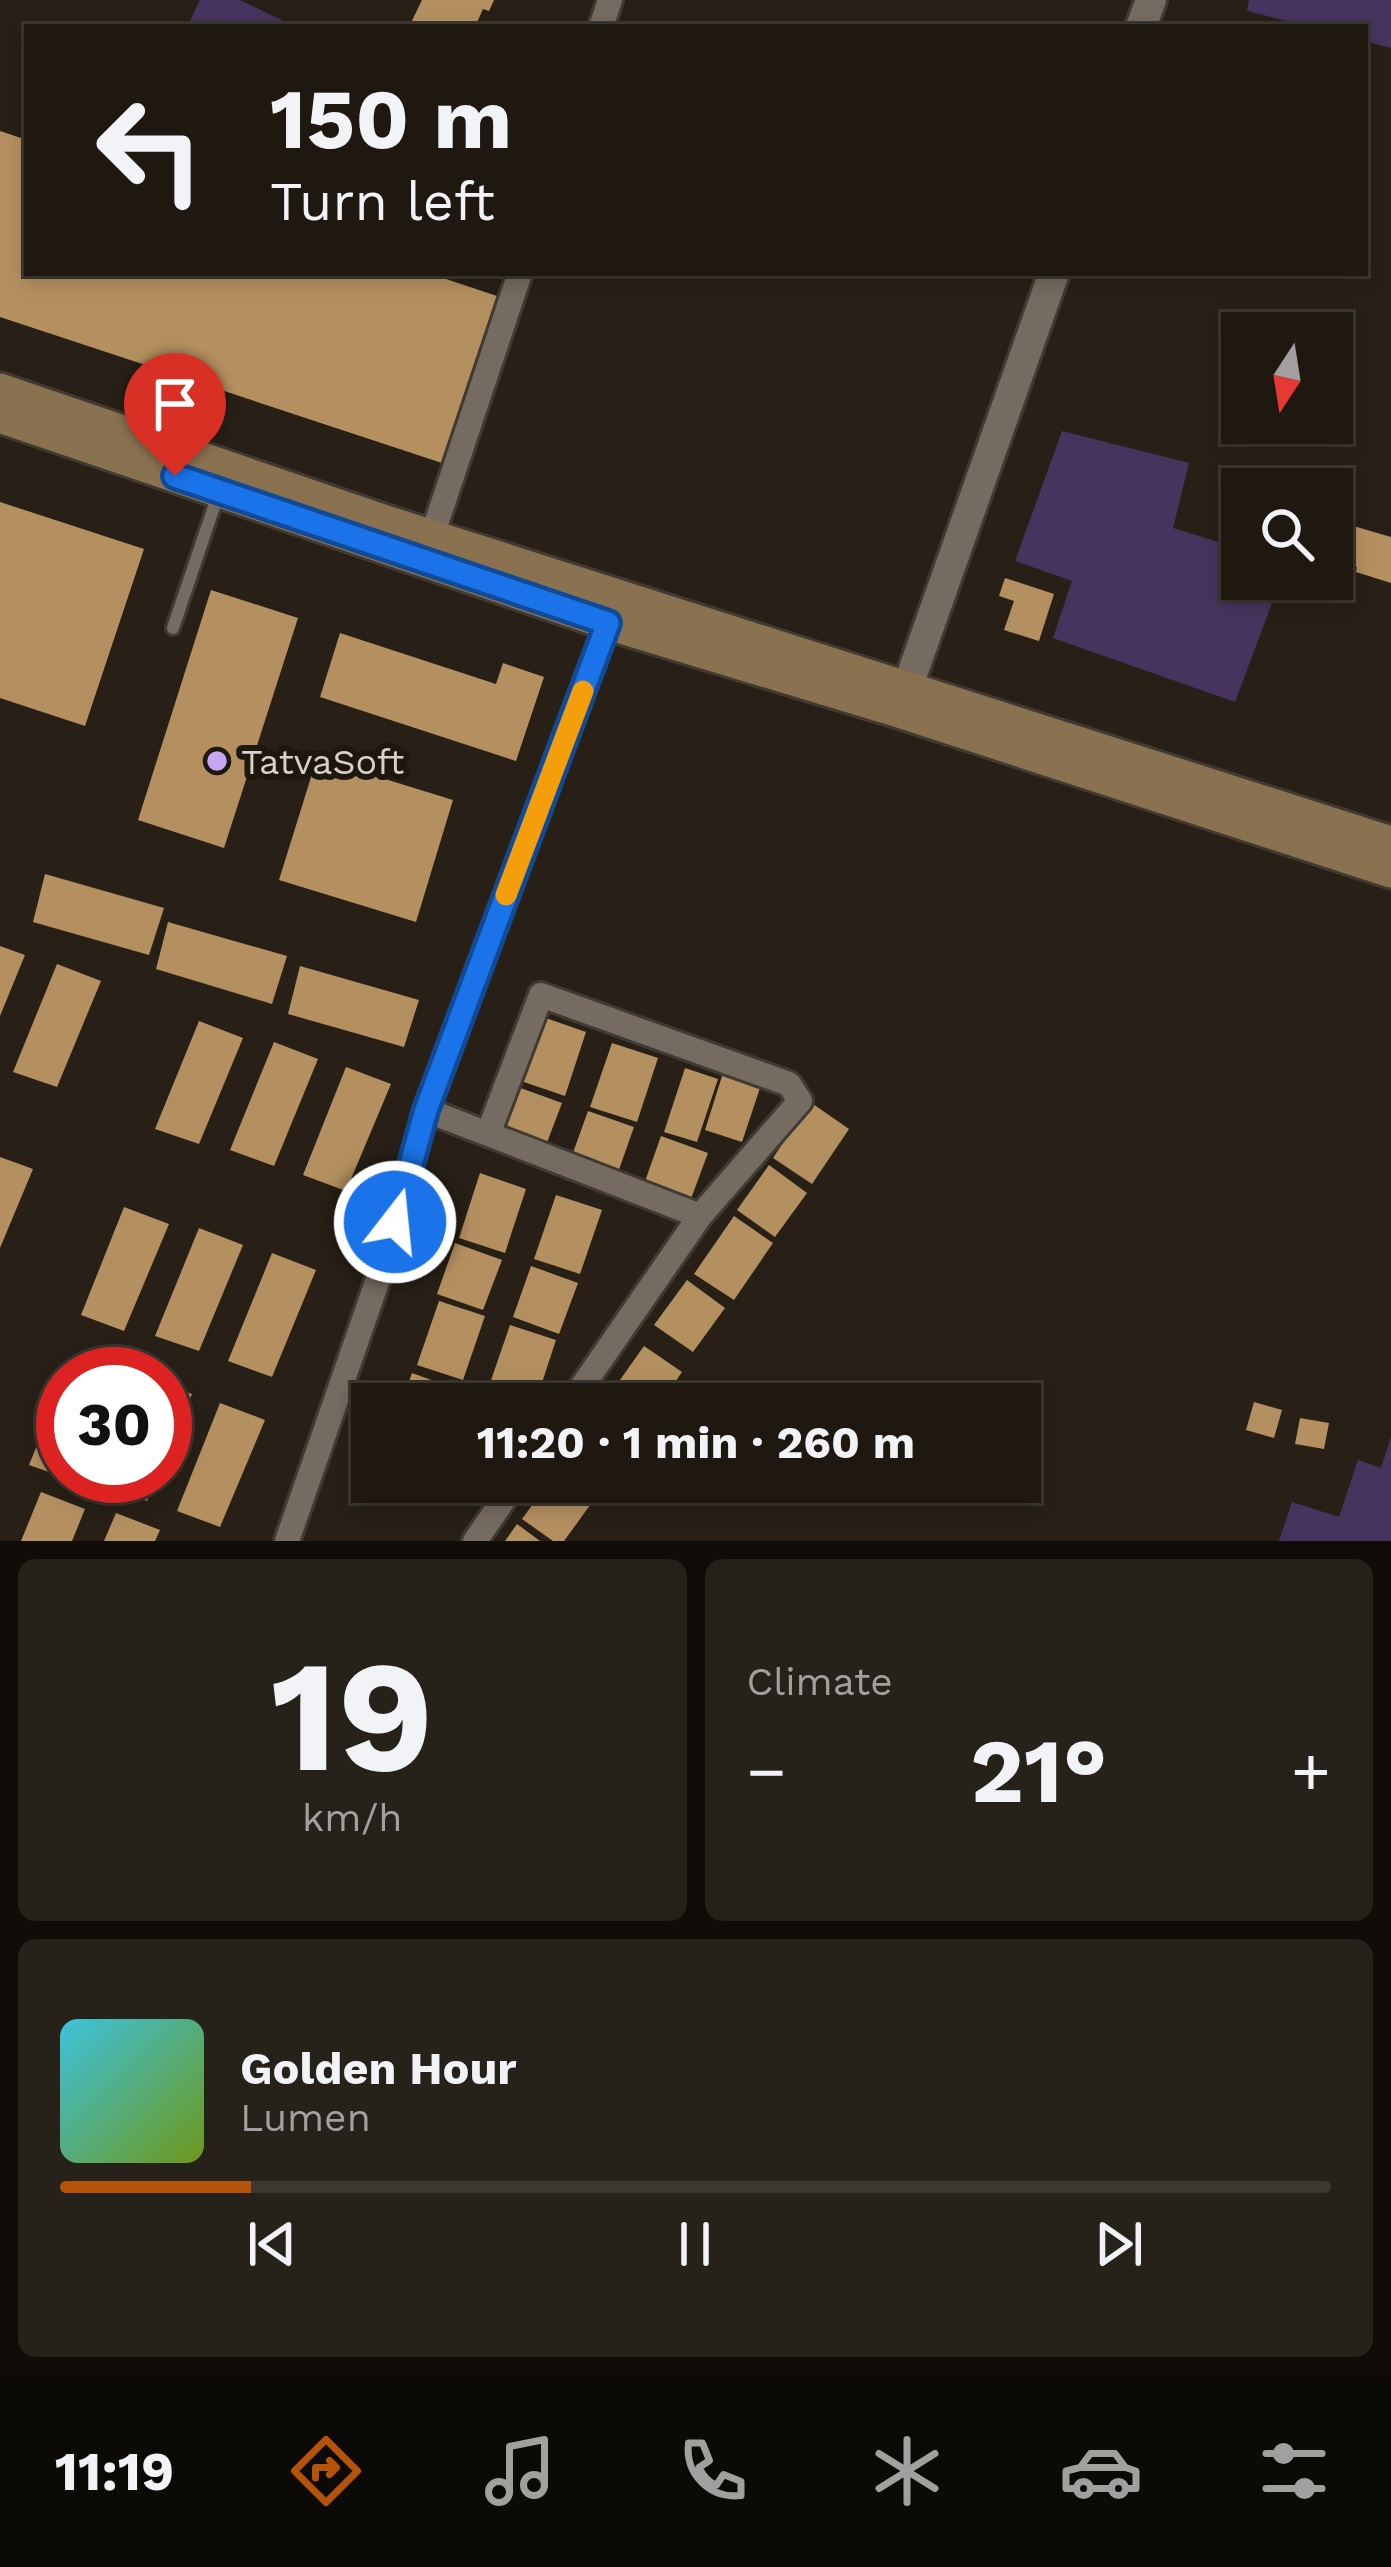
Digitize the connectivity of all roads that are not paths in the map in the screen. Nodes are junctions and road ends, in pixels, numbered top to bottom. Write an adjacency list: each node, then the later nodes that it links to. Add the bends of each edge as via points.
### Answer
1 (519, 276): 6 (street)
2 (1053, 276): 9 (street)
3 (0, 390): 6 (main road)
4 (0, 416): 5 (main road)
5 (219, 490): 7 (main road); 8 (lane)
6 (432, 536): 9 (main road)
7 (608, 623): 9 (main road); 12 (street)
8 (173, 628)
9 (903, 699): 10 (main road); 11 (main road)
10 (1391, 843)
11 (1391, 872)
12 (426, 1110): 13 (street); 17 (street, via 385,1259)
13 (488, 1134): 14 (street); 14 (street, via 541,995 789,1084 800,1102)
14 (700, 1216): 15 (street)
15 (585, 1383)
16 (501, 1503): 18 (street)
17 (287, 1541)
18 (475, 1541)

